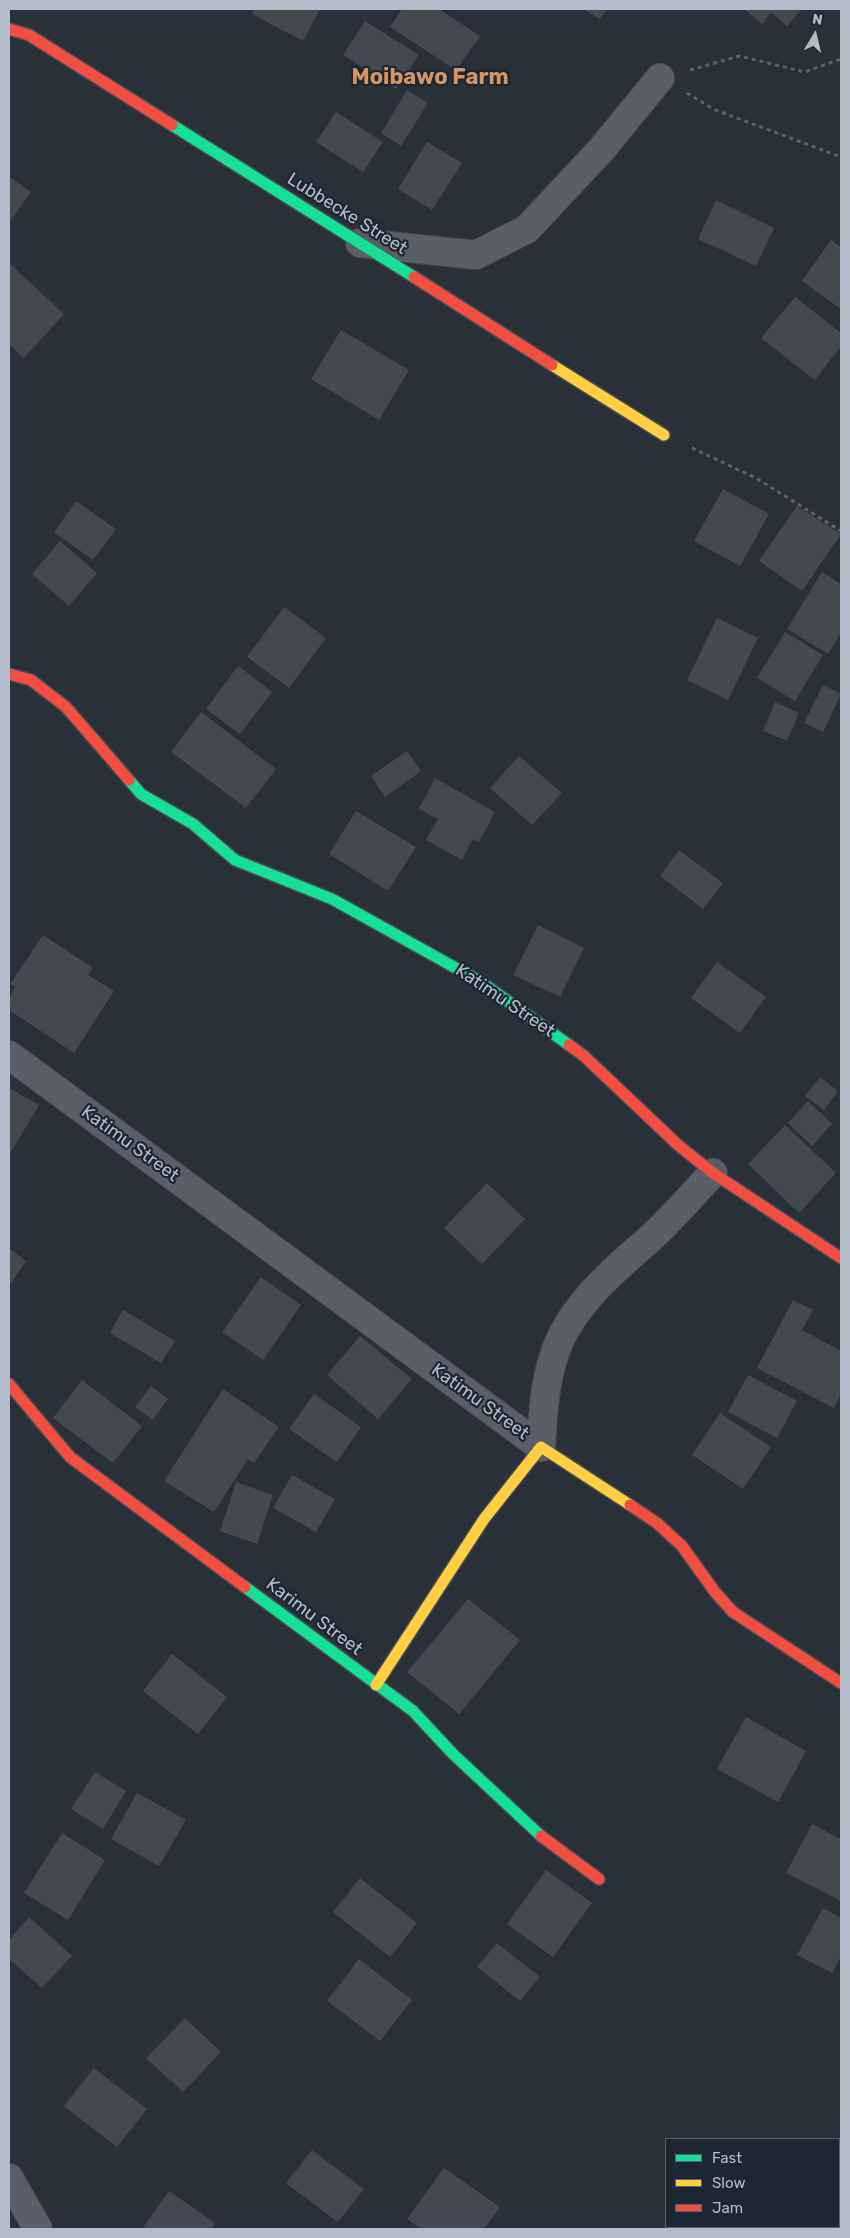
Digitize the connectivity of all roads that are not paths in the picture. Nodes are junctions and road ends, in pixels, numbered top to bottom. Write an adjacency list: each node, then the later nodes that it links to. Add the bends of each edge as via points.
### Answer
1 (9, 29): 3 (street, Lubbecke Street, via 29,35)
2 (660, 78): 3 (street, via 601,150 527,229 476,255)
3 (360, 243): 4 (street, Lubbecke Street)
4 (664, 435)
5 (9, 674): 7 (street, Katimu Street, via 31,680 66,707 141,794 193,824 236,860 332,899 481,982 584,1056 678,1145)
6 (9, 1055): 10 (street, Katimu Street)
7 (713, 1173): 8 (street, Katimu Street); 10 (street, via 657,1232 600,1283 575,1312 560,1341 548,1381)
8 (841, 1258)
9 (9, 1384): 12 (street, Karimu Street, via 70,1457)
10 (541, 1447): 11 (street, via 657,1523 682,1546 714,1592 733,1612); 12 (street, via 484,1519)
11 (841, 1683)
12 (376, 1685): 13 (street, Karimu Street, via 413,1711 528,1826)
13 (599, 1879)
14 (9, 2178): 15 (street)
15 (38, 2229)

